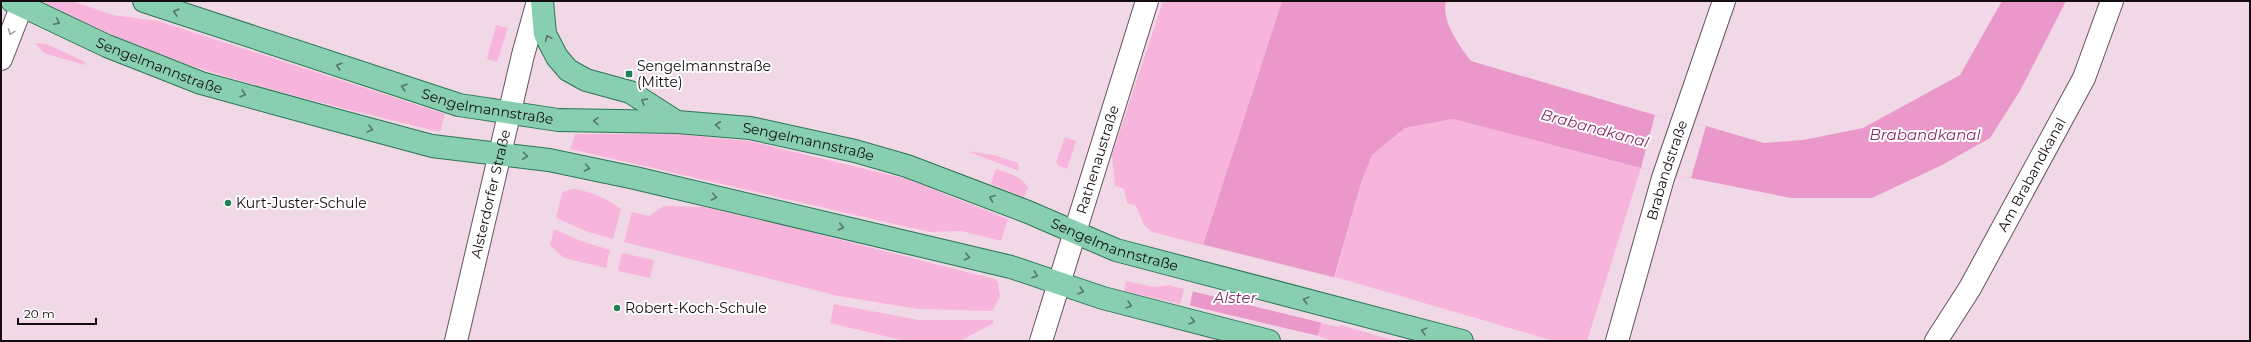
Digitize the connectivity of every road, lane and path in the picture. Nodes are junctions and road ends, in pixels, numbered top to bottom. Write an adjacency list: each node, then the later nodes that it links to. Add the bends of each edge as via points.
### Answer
1 (144, 1): 9 (main road, Sengelmannstraße, one-way to 1, via 459,105)
2 (538, 1): 9 (street, Alsterdorfer Straße)
3 (542, 1): 10 (main road, one-way to 3, via 630,92 586,80 568,70 545,34)
4 (1147, 1): 12 (street, Rathenaustraße)
5 (1724, 1): 18 (street, Brabandstraße, via 1682,117)
6 (2112, 1): 19 (street, Am Brabandkanal, via 2084,78 1970,288)
7 (20, 2): 8 (street, one-way to 8); 11 (main road, Sengelmannstraße, one-way to 11, via 106,46 201,82 432,146)
8 (1, 59)
9 (510, 113): 10 (main road, Sengelmannstraße, one-way to 9, via 558,120); 11 (street, Alsterdorfer Straße)
10 (677, 122): 12 (main road, Sengelmannstraße, one-way to 10, via 1028,212 907,166 855,150 750,128)
11 (501, 153): 13 (main road, Sengelmannstraße, one-way to 13, via 635,178 1011,267); 14 (street, Alsterdorfer Straße)
12 (1074, 233): 13 (street, Rathenaustraße); 17 (main road, Sengelmannstraße, one-way to 12, via 1116,250)
13 (1058, 283): 15 (street, Rathenaustraße); 16 (main road, Sengelmannstraße, one-way to 16, via 1103,298)
14 (456, 341)
15 (1041, 341)
16 (1269, 341)
17 (1462, 341)
18 (1617, 341)
19 (1936, 341)

